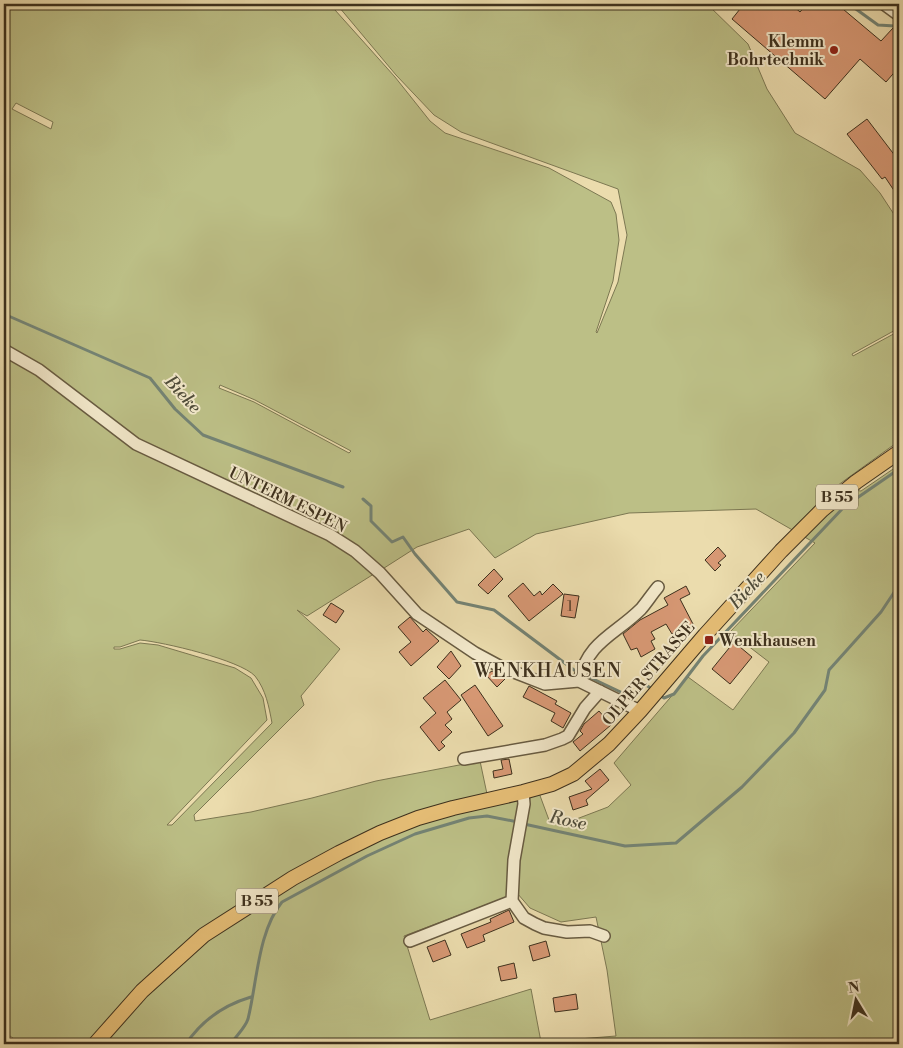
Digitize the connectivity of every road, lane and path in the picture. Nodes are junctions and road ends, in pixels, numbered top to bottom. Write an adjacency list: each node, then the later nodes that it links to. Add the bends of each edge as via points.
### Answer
1 (884, 4): 2 (street)
2 (899, 15)
3 (4, 350): 6 (street, UNTERM ESPEN, via 39,370 136,444 330,535 355,551 417,614 475,653 545,684)
4 (899, 452): 8 (main road, OLPER STRASSE / B 55, via 839,495 781,551)
5 (658, 587): 6 (street, via 640,609 590,654 582,667)
6 (579, 681): 7 (street)
7 (600, 691): 8 (street); 9 (street, via 568,736 545,745)
8 (640, 711): 10 (main road, OLPER STRASSE / B 55, via 609,744 573,774)
9 (464, 759)
10 (523, 792): 11 (street); 14 (main road, B 55, via 418,818 380,833 293,878 204,935 142,991)
11 (512, 901): 12 (street, via 524,918 535,924 567,932 596,932); 13 (street)
12 (604, 936)
13 (410, 941)
14 (94, 1044)

